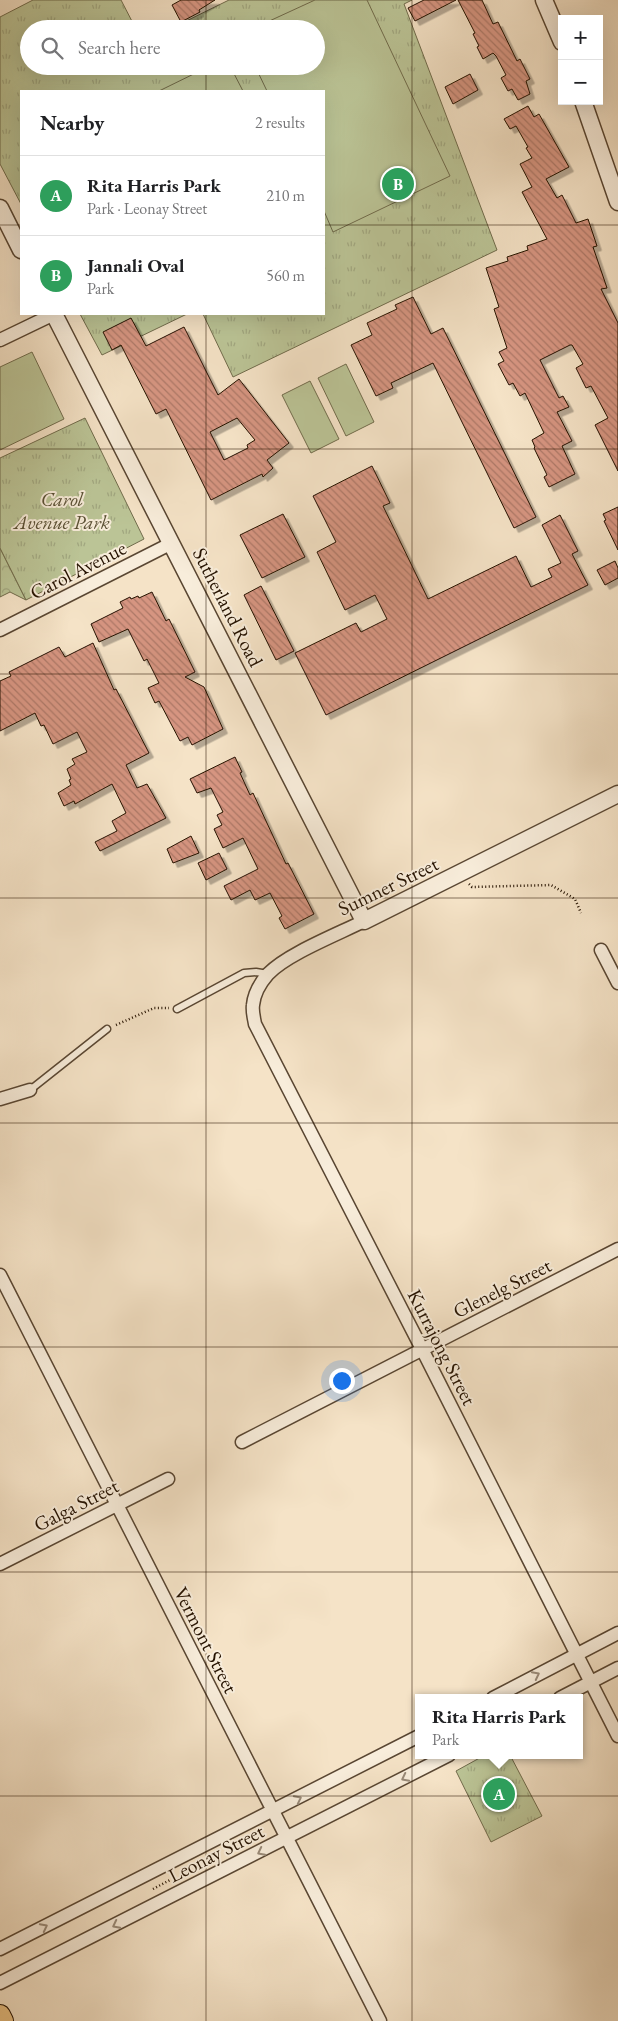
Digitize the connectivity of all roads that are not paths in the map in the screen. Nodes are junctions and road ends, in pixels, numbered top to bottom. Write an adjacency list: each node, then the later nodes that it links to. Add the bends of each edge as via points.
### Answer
1 (544, 0): 2 (street)
2 (558, 33)
3 (584, 105): 4 (street)
4 (618, 202)
5 (0, 208): 6 (street)
6 (20, 248)
7 (52, 315): 9 (street)
8 (55, 315): 10 (street, Sutherland Road)
9 (0, 340)
10 (172, 543): 11 (street, Carol Avenue); 13 (street, Sutherland Road)
11 (0, 630)
12 (618, 794): 13 (street, Sumner Street)
13 (364, 921): 15 (street, Sumner Street, via 294,956)
14 (602, 950): 16 (street)
15 (268, 974): 17 (lane, via 244,973); 23 (street, Kurrajong Street, via 258,988 252,1006 255,1024)
16 (618, 983)
17 (177, 1008)
18 (107, 1029): 19 (lane)
19 (30, 1090): 20 (street)
20 (0, 1100)
21 (618, 1249): 23 (street, Glenelg Street)
22 (0, 1275): 26 (street, Vermont Street)
23 (422, 1349): 24 (street, Glenelg Street); 29 (street, Kurrajong Street)
24 (242, 1442)
25 (168, 1478): 26 (street, Galga Street)
26 (116, 1505): 27 (street, Galga Street); 37 (street, Vermont Street)
27 (0, 1564)
28 (618, 1633): 29 (street)
29 (576, 1654): 31 (street, Kurrajong Street); 32 (street, one-way to 29)
30 (618, 1668): 31 (street)
31 (590, 1682): 33 (street); 34 (street, Kurrajong Street)
32 (501, 1694)
33 (568, 1694)
34 (618, 1736)
35 (415, 1738): 37 (street, Leonay Street, one-way to 35)
36 (441, 1759): 38 (street, Leonay Street, one-way to 38)
37 (274, 1811): 38 (street, Vermont Street); 39 (street, Leonay Street, one-way to 37)
38 (287, 1838): 40 (street, Leonay Street, one-way to 40); 43 (street, Vermont Street)
39 (0, 1949)
40 (0, 1983)
41 (0, 2016): 42 (main road)
42 (3, 2021)
43 (380, 2021)

